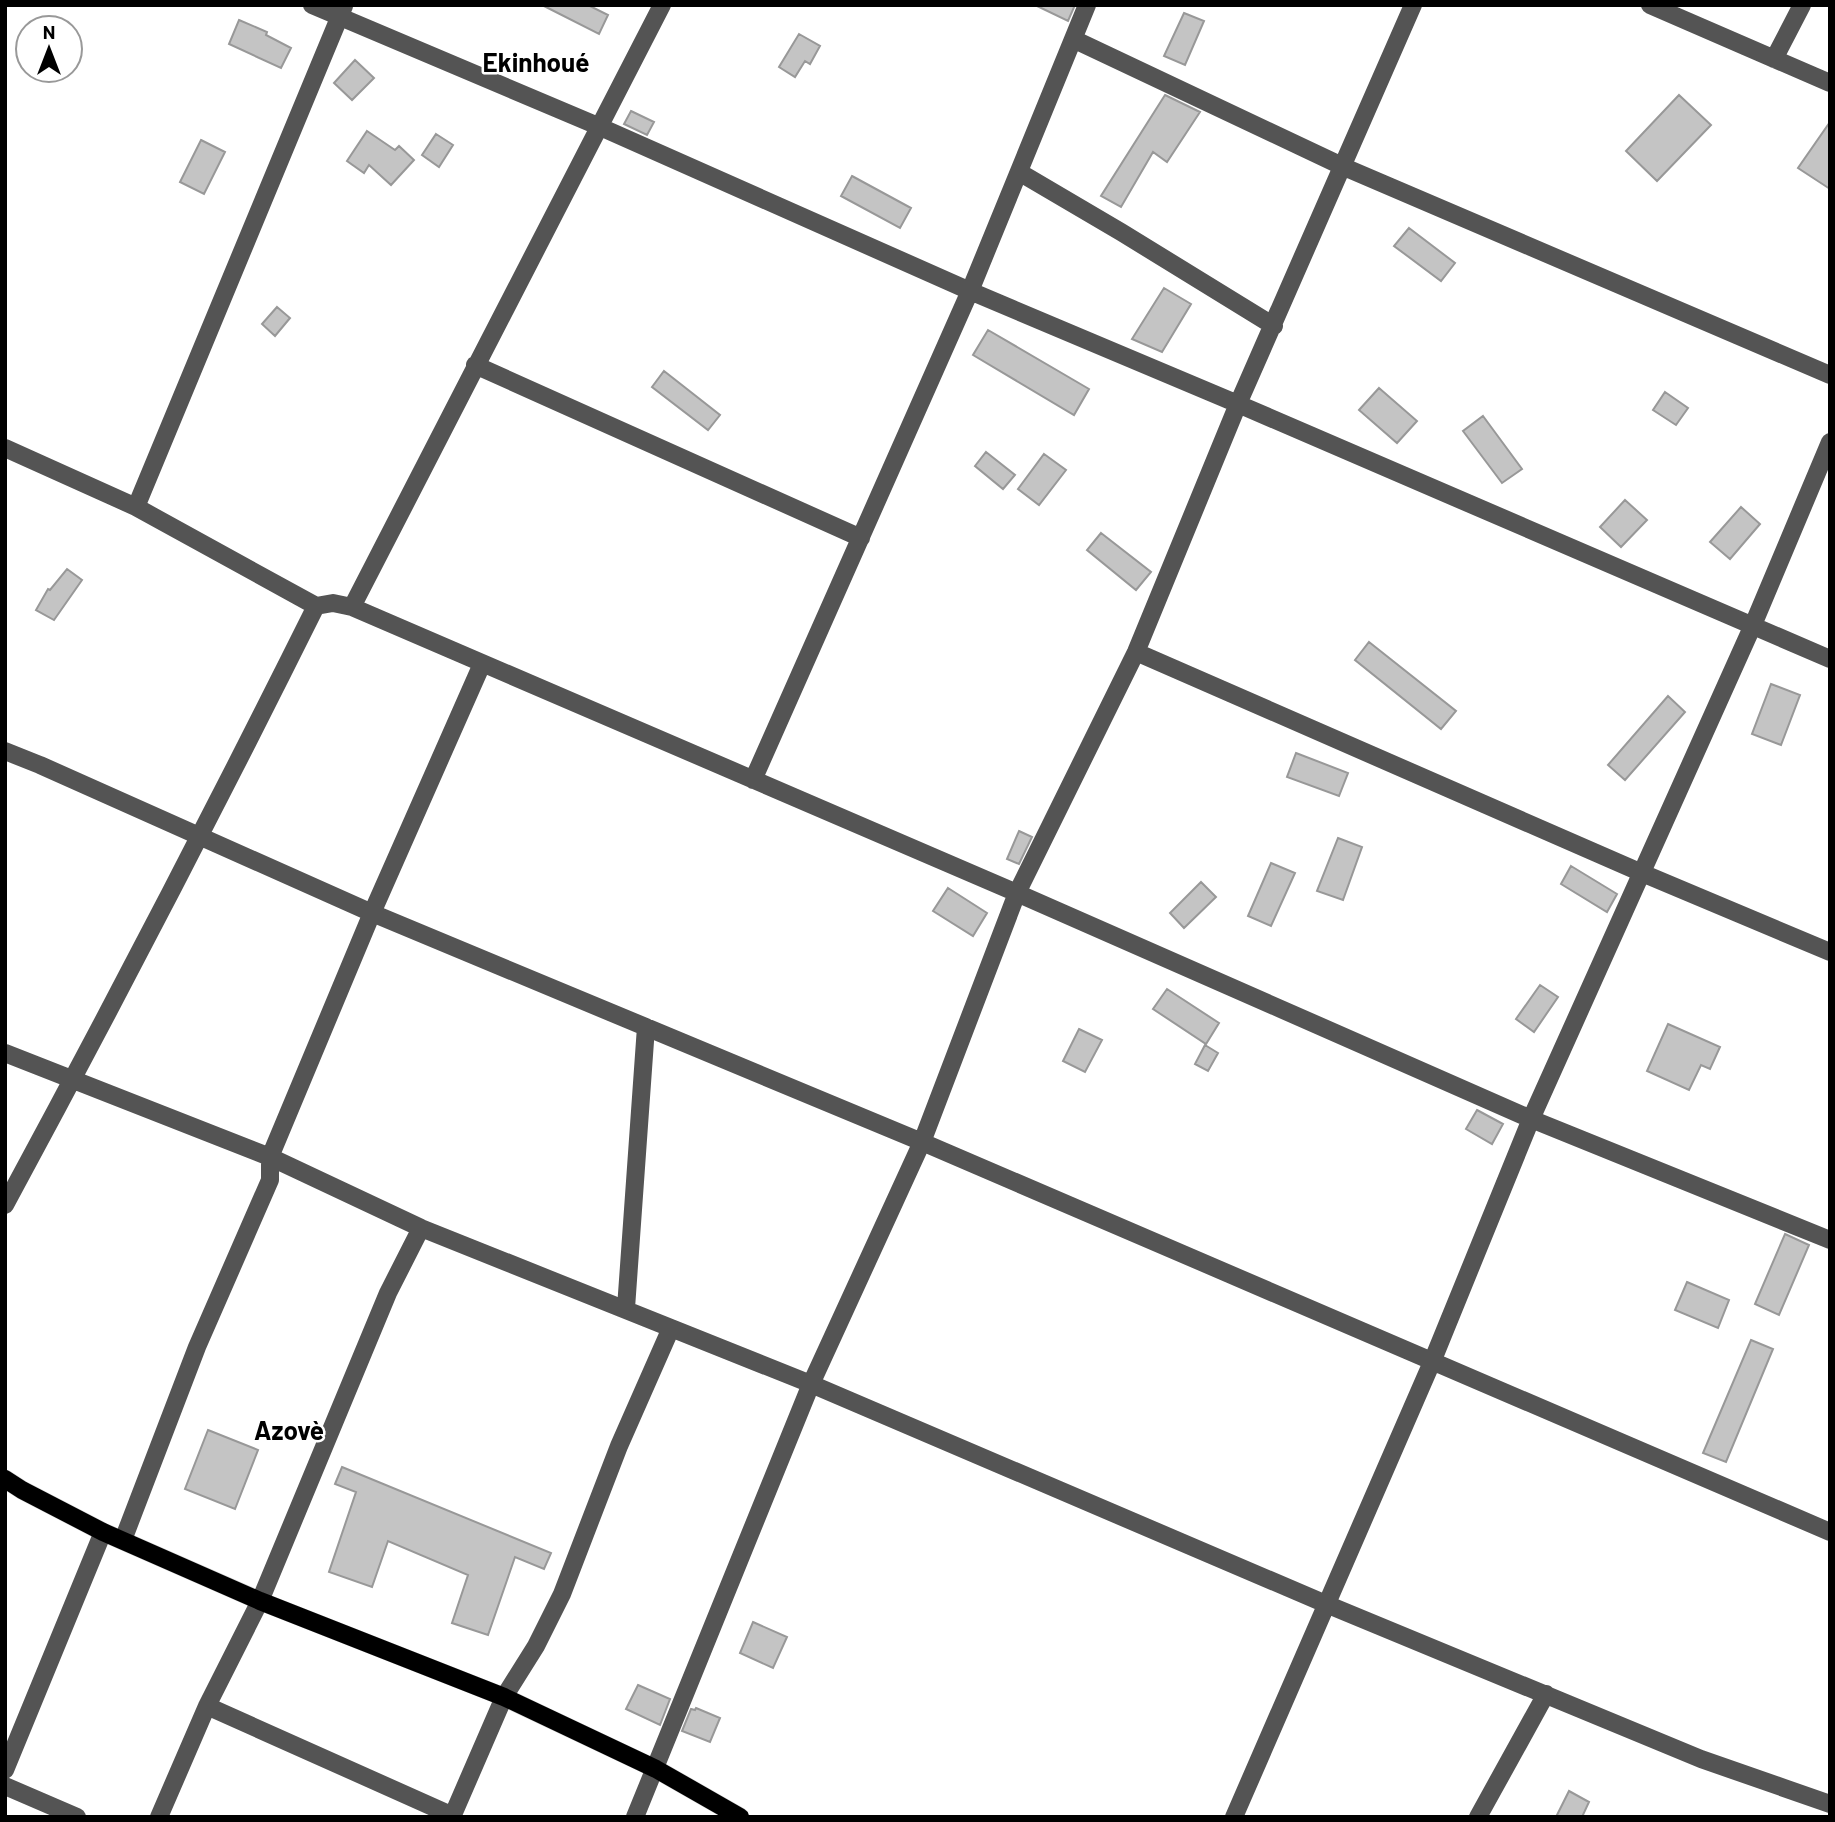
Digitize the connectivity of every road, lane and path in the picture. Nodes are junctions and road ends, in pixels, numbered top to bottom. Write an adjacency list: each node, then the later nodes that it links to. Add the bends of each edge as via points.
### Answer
1 (312, 5): 7 (street)
2 (662, 5): 11 (street)
3 (1087, 5): 8 (street)
4 (1413, 5): 12 (street)
5 (1650, 5): 9 (street)
6 (1802, 5): 9 (street)
7 (342, 11): 11 (street); 21 (street)
8 (1073, 39): 12 (street); 13 (street)
9 (1774, 59): 10 (street)
10 (1830, 83)
11 (598, 126): 14 (street); 16 (street)
12 (1344, 167): 15 (street); 17 (street)
13 (1019, 172): 14 (street); 15 (street)
14 (970, 291): 18 (street); 22 (street)
15 (1274, 326): 18 (street)
16 (475, 365): 22 (street); 24 (street)
17 (1830, 375)
18 (1238, 404): 25 (street); 26 (street)
19 (1830, 442): 25 (street)
20 (5, 448): 21 (street)
21 (136, 507): 23 (street)
22 (861, 538): 30 (street)
23 (316, 606): 24 (street); 31 (street)
24 (352, 607): 28 (street)
25 (1753, 625): 27 (street); 32 (street)
26 (1136, 652): 32 (street); 33 (street)
27 (1830, 659)
28 (482, 664): 30 (street); 34 (street)
29 (5, 751): 31 (street)
30 (753, 779): 33 (street)
31 (201, 836): 34 (street); 38 (street)
32 (1642, 873): 35 (street); 39 (street)
33 (1017, 893): 39 (street); 40 (street)
34 (372, 914): 36 (street); 41 (street)
35 (1830, 952)
36 (646, 1027): 40 (street); 45 (street)
37 (5, 1053): 38 (street)
38 (73, 1080): 41 (street); 42 (street)
39 (1531, 1119): 44 (street); 47 (street)
40 (922, 1142): 47 (street); 48 (street)
41 (270, 1157): 43 (street); 53 (street, via 270,1180 197,1347)
42 (5, 1205)
43 (421, 1228): 45 (street); 54 (street, via 388,1293)
44 (1830, 1240)
45 (625, 1308): 46 (street)
46 (671, 1328): 48 (street); 57 (street, via 562,1594)
47 (1432, 1362): 52 (street); 55 (street)
48 (811, 1384): 55 (street); 59 (street)
49 (5, 1479): 50 (main road)
50 (13, 1488): 51 (main road)
51 (103, 1532): 53 (main road); 60 (street)
52 (1830, 1532)
53 (122, 1540): 54 (main road)
54 (260, 1601): 57 (main road); 58 (street)
55 (1325, 1604): 56 (street); 68 (street)
56 (1546, 1694): 62 (street, via 1701,1759); 69 (street)
57 (504, 1697): 59 (main road); 63 (street)
58 (207, 1706): 63 (street); 65 (street)
59 (656, 1769): 66 (street); 67 (main road)
60 (5, 1770)
61 (5, 1786): 64 (street)
62 (1830, 1804)
63 (453, 1816)
64 (76, 1817)
65 (159, 1817)
66 (635, 1817)
67 (740, 1817)
68 (1234, 1817)
69 (1478, 1817)

